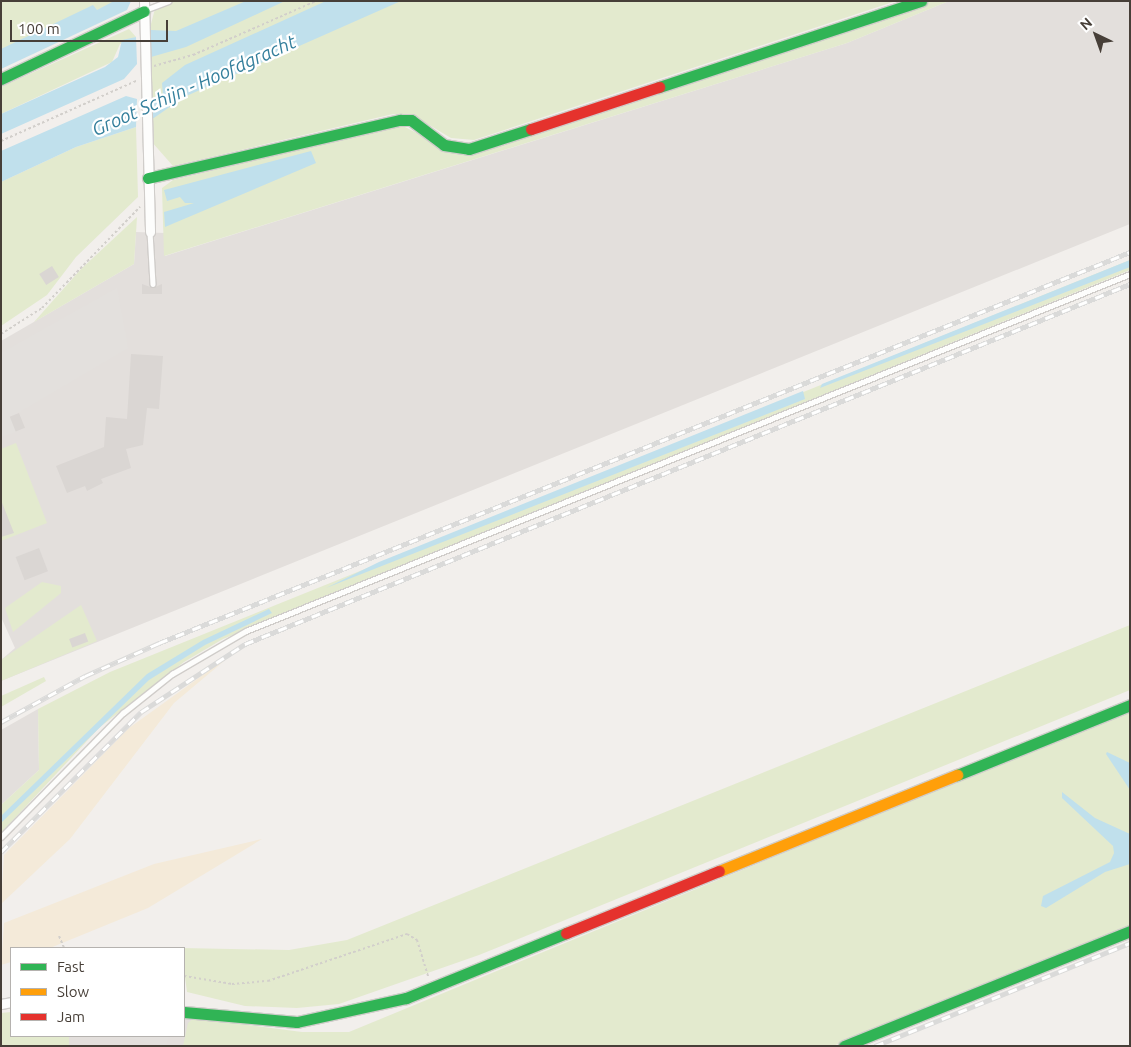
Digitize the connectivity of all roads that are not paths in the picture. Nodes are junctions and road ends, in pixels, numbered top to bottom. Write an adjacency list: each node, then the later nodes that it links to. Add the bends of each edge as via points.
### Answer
1 (168, 1): 3 (lane)
2 (921, 1): 5 (street, via 469,149 449,147 411,120 400,120)
3 (144, 11): 4 (street); 5 (street)
4 (1, 79)
5 (148, 178): 6 (street)
6 (150, 232): 8 (lane)
7 (1130, 274): 10 (lane, via 246,631 172,674 122,713)
8 (153, 284)
9 (1130, 705): 12 (street, via 430,988 361,1011 298,1022)
10 (1, 837)
11 (1130, 931): 13 (street)
12 (185, 1012)
13 (844, 1046)

